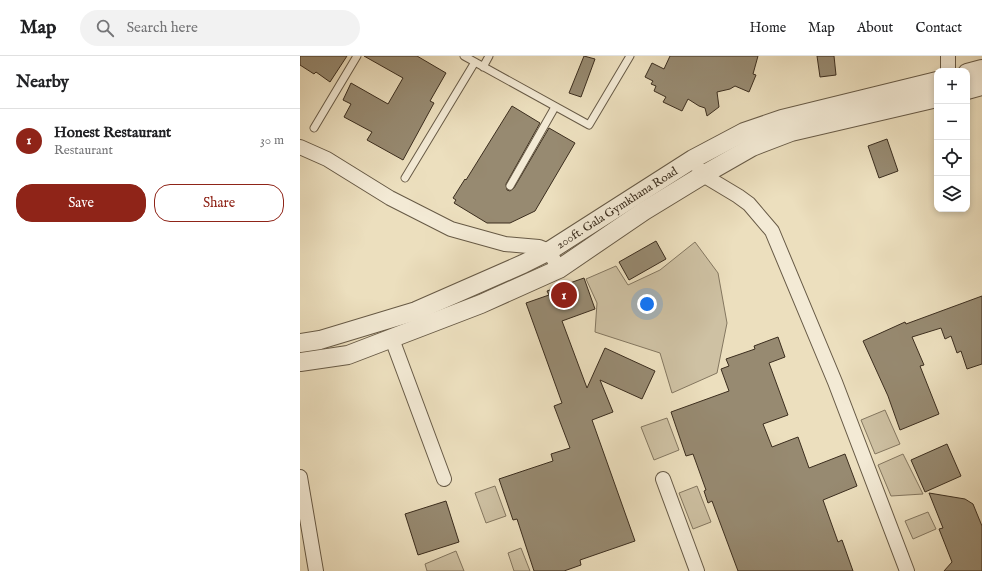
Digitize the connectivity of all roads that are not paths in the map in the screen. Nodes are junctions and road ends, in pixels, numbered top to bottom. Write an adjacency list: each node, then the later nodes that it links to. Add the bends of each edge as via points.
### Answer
1 (356, 56): 16 (lane)
2 (464, 56): 6 (lane)
3 (489, 56): 7 (lane)
4 (630, 56): 15 (lane, via 588,126)
5 (948, 56): 8 (street)
6 (475, 62): 7 (lane); 20 (lane)
7 (483, 67): 15 (lane)
8 (948, 68)
9 (982, 69): 10 (street)
10 (970, 72)
11 (934, 82): 18 (street, 200ft. Gala Gymkhana Road, via 744,132)
12 (982, 86): 13 (street)
13 (970, 89)
14 (934, 99): 19 (street, via 791,132 752,148)
15 (555, 107): 21 (lane)
16 (314, 128)
17 (300, 147): 22 (street, via 327,159 390,198 451,229 505,244 539,246)
18 (693, 160): 19 (street); 22 (street, 200ft. Gala Gymkhana Road)
19 (702, 175): 23 (street); 32 (street, via 738,196 772,231 835,382)
20 (405, 178)
21 (510, 186)
22 (549, 251): 23 (street); 25 (street, 200ft. Gala Gymkhana Road, via 416,311 320,340)
23 (559, 269): 24 (street, via 481,304)
24 (392, 339): 26 (street, via 348,355); 28 (street)
25 (300, 343)
26 (300, 362)
27 (300, 477): 30 (street)
28 (444, 479)
29 (663, 479): 31 (street)
30 (316, 571)
31 (697, 571)
32 (907, 571)

